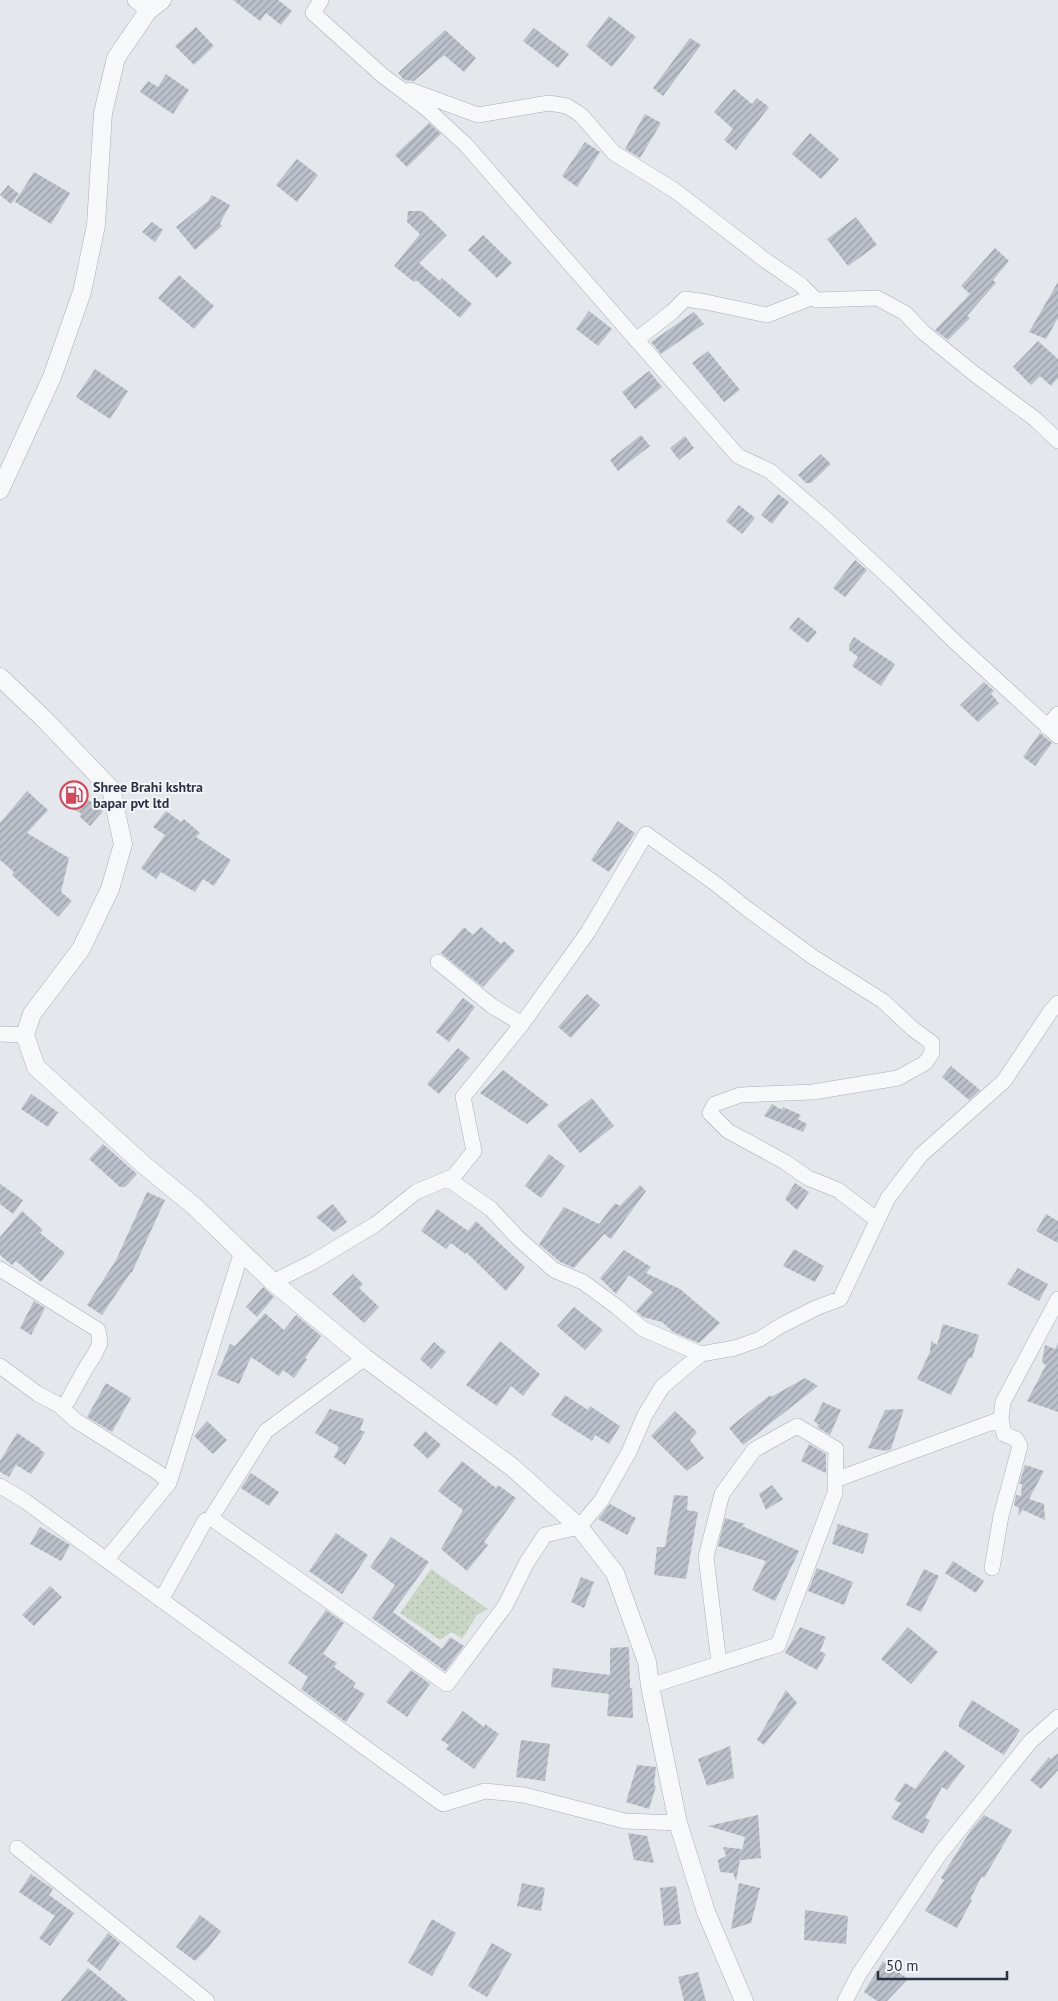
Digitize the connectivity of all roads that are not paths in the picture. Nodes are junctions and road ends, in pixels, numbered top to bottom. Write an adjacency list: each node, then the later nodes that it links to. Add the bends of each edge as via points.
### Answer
1 (162, 0): 3 (street)
2 (321, 0): 4 (street, via 313,13)
3 (142, 6): 8 (street, via 116,58 103,113 96,225 82,292 52,377)
4 (382, 75): 5 (street, via 406,88 478,115 549,103 567,106 582,115 614,153 674,190); 6 (street, via 466,145)
5 (813, 297): 6 (street, via 766,316 685,299); 7 (street, via 816,300 877,298 905,313 923,332)
6 (636, 340): 11 (street, via 738,456 770,471 828,520)
7 (1058, 440)
8 (0, 490)
9 (0, 678): 16 (street, via 111,789 123,844 110,890 81,949 32,1014)
10 (1058, 714): 11 (street)
11 (1052, 732)
12 (438, 962): 14 (street, via 492,1006)
13 (1058, 1003): 18 (street, via 1004,1081 922,1155 888,1198)
14 (522, 1024): 17 (street, via 463,1097 474,1151); 18 (street, via 588,932 646,834 813,958 883,1001 932,1043 932,1053 925,1063 898,1078 813,1092 740,1095 714,1104 710,1113 728,1132 786,1162 808,1178 838,1190)
15 (0, 1034): 16 (street)
16 (25, 1034): 19 (street, via 36,1067)
17 (448, 1179): 21 (street, via 416,1192 376,1224 314,1262); 23 (street, via 491,1209 554,1270 583,1282 643,1329)
18 (877, 1220): 23 (street, via 840,1299 818,1307 760,1339 735,1348)
19 (242, 1251): 21 (street); 29 (street)
20 (0, 1269): 26 (street, via 98,1330 100,1343 96,1354 67,1402)
21 (273, 1282): 24 (street)
22 (1058, 1299): 27 (street, via 1003,1402)
23 (701, 1354): 32 (street, via 662,1387 602,1501)
24 (365, 1358): 31 (street, via 266,1431); 32 (street, via 512,1467)
25 (0, 1366): 26 (street)
26 (59, 1405): 29 (street, via 75,1420 159,1473)
27 (1000, 1419): 28 (street); 34 (street, via 1004,1434 1016,1439 1020,1446 1003,1508)
28 (835, 1480): 36 (street, via 835,1493 778,1645); 36 (street, via 836,1449 797,1426 754,1450 722,1494 706,1557)
29 (169, 1483): 33 (street)
30 (0, 1486): 33 (street)
31 (211, 1518): 32 (street, via 447,1684 505,1606 545,1535); 35 (street, via 205,1521)
32 (579, 1527): 37 (street, via 615,1573 647,1662)
33 (106, 1560): 35 (street)
34 (992, 1568)
35 (161, 1600): 39 (street, via 442,1804 485,1791 524,1796 626,1821)
36 (719, 1663): 37 (street)
37 (650, 1686): 39 (street)
38 (1058, 1717): 43 (street, via 1030,1742 939,1855 859,1974)
39 (678, 1823): 42 (street, via 706,1912)
40 (17, 1848): 41 (street)
41 (207, 2001)
42 (744, 2001)
43 (845, 2001)

